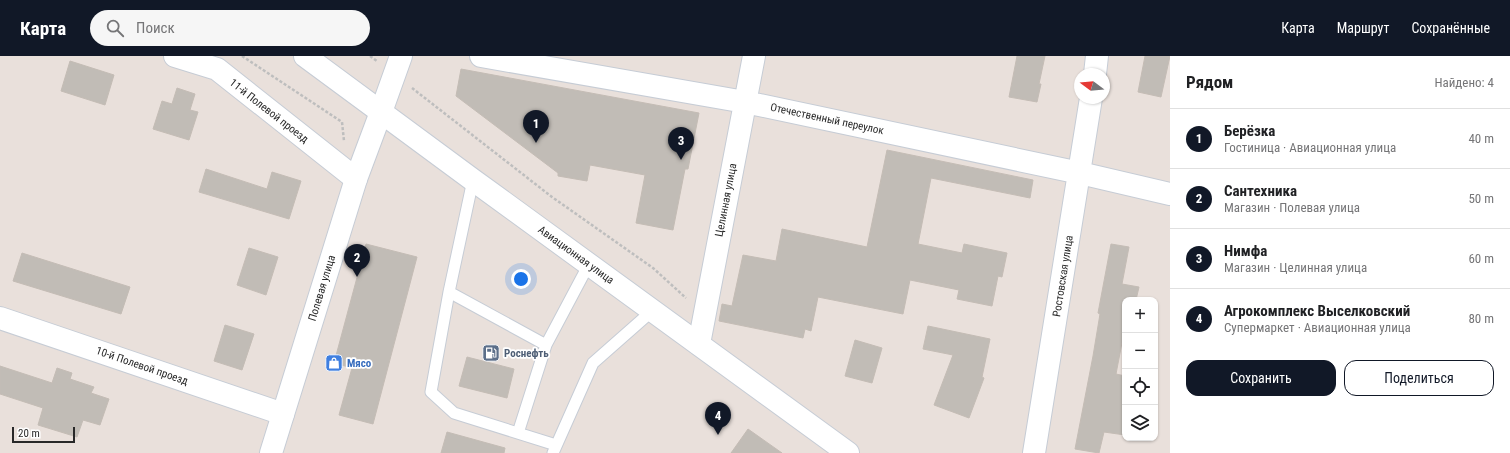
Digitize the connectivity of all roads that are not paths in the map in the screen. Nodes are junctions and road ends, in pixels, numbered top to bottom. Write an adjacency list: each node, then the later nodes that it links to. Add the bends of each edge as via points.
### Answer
1 (175, 56): 12 (street, 11-й Полевой проезд, via 217,69)
2 (305, 56): 10 (street, Авиационная улица)
3 (481, 56): 8 (street, Отечественный переулок)
4 (754, 56): 8 (street, Целинная улица)
5 (1097, 56): 7 (street)
6 (398, 65): 10 (street, Полевая улица)
7 (1096, 68)
8 (746, 102): 11 (street, Отечественный переулок); 19 (street, Целинная улица)
9 (1090, 104): 11 (street, Ростовская улица)
10 (381, 112): 12 (street, Полевая улица); 13 (street, Авиационная улица)
11 (1080, 173): 14 (street, Отечественный переулок); 26 (street, Ростовская улица)
12 (350, 174): 21 (street, Полевая улица)
13 (473, 180): 15 (street, Авиационная улица); 16 (lane)
14 (1170, 194)
15 (589, 264): 17 (street, Авиационная улица); 20 (lane)
16 (449, 292): 20 (lane); 22 (lane, via 431,392 454,413)
17 (652, 311): 19 (street, Авиационная улица); 23 (lane, via 593,363)
18 (0, 318): 21 (street, 10-й Полевой проезд)
19 (698, 344): 25 (street, Авиационная улица)
20 (546, 345): 22 (lane)
21 (283, 414): 24 (street, Полевая улица)
22 (518, 433): 23 (lane)
23 (554, 449)
24 (271, 453)
25 (848, 453)
26 (1034, 453)

